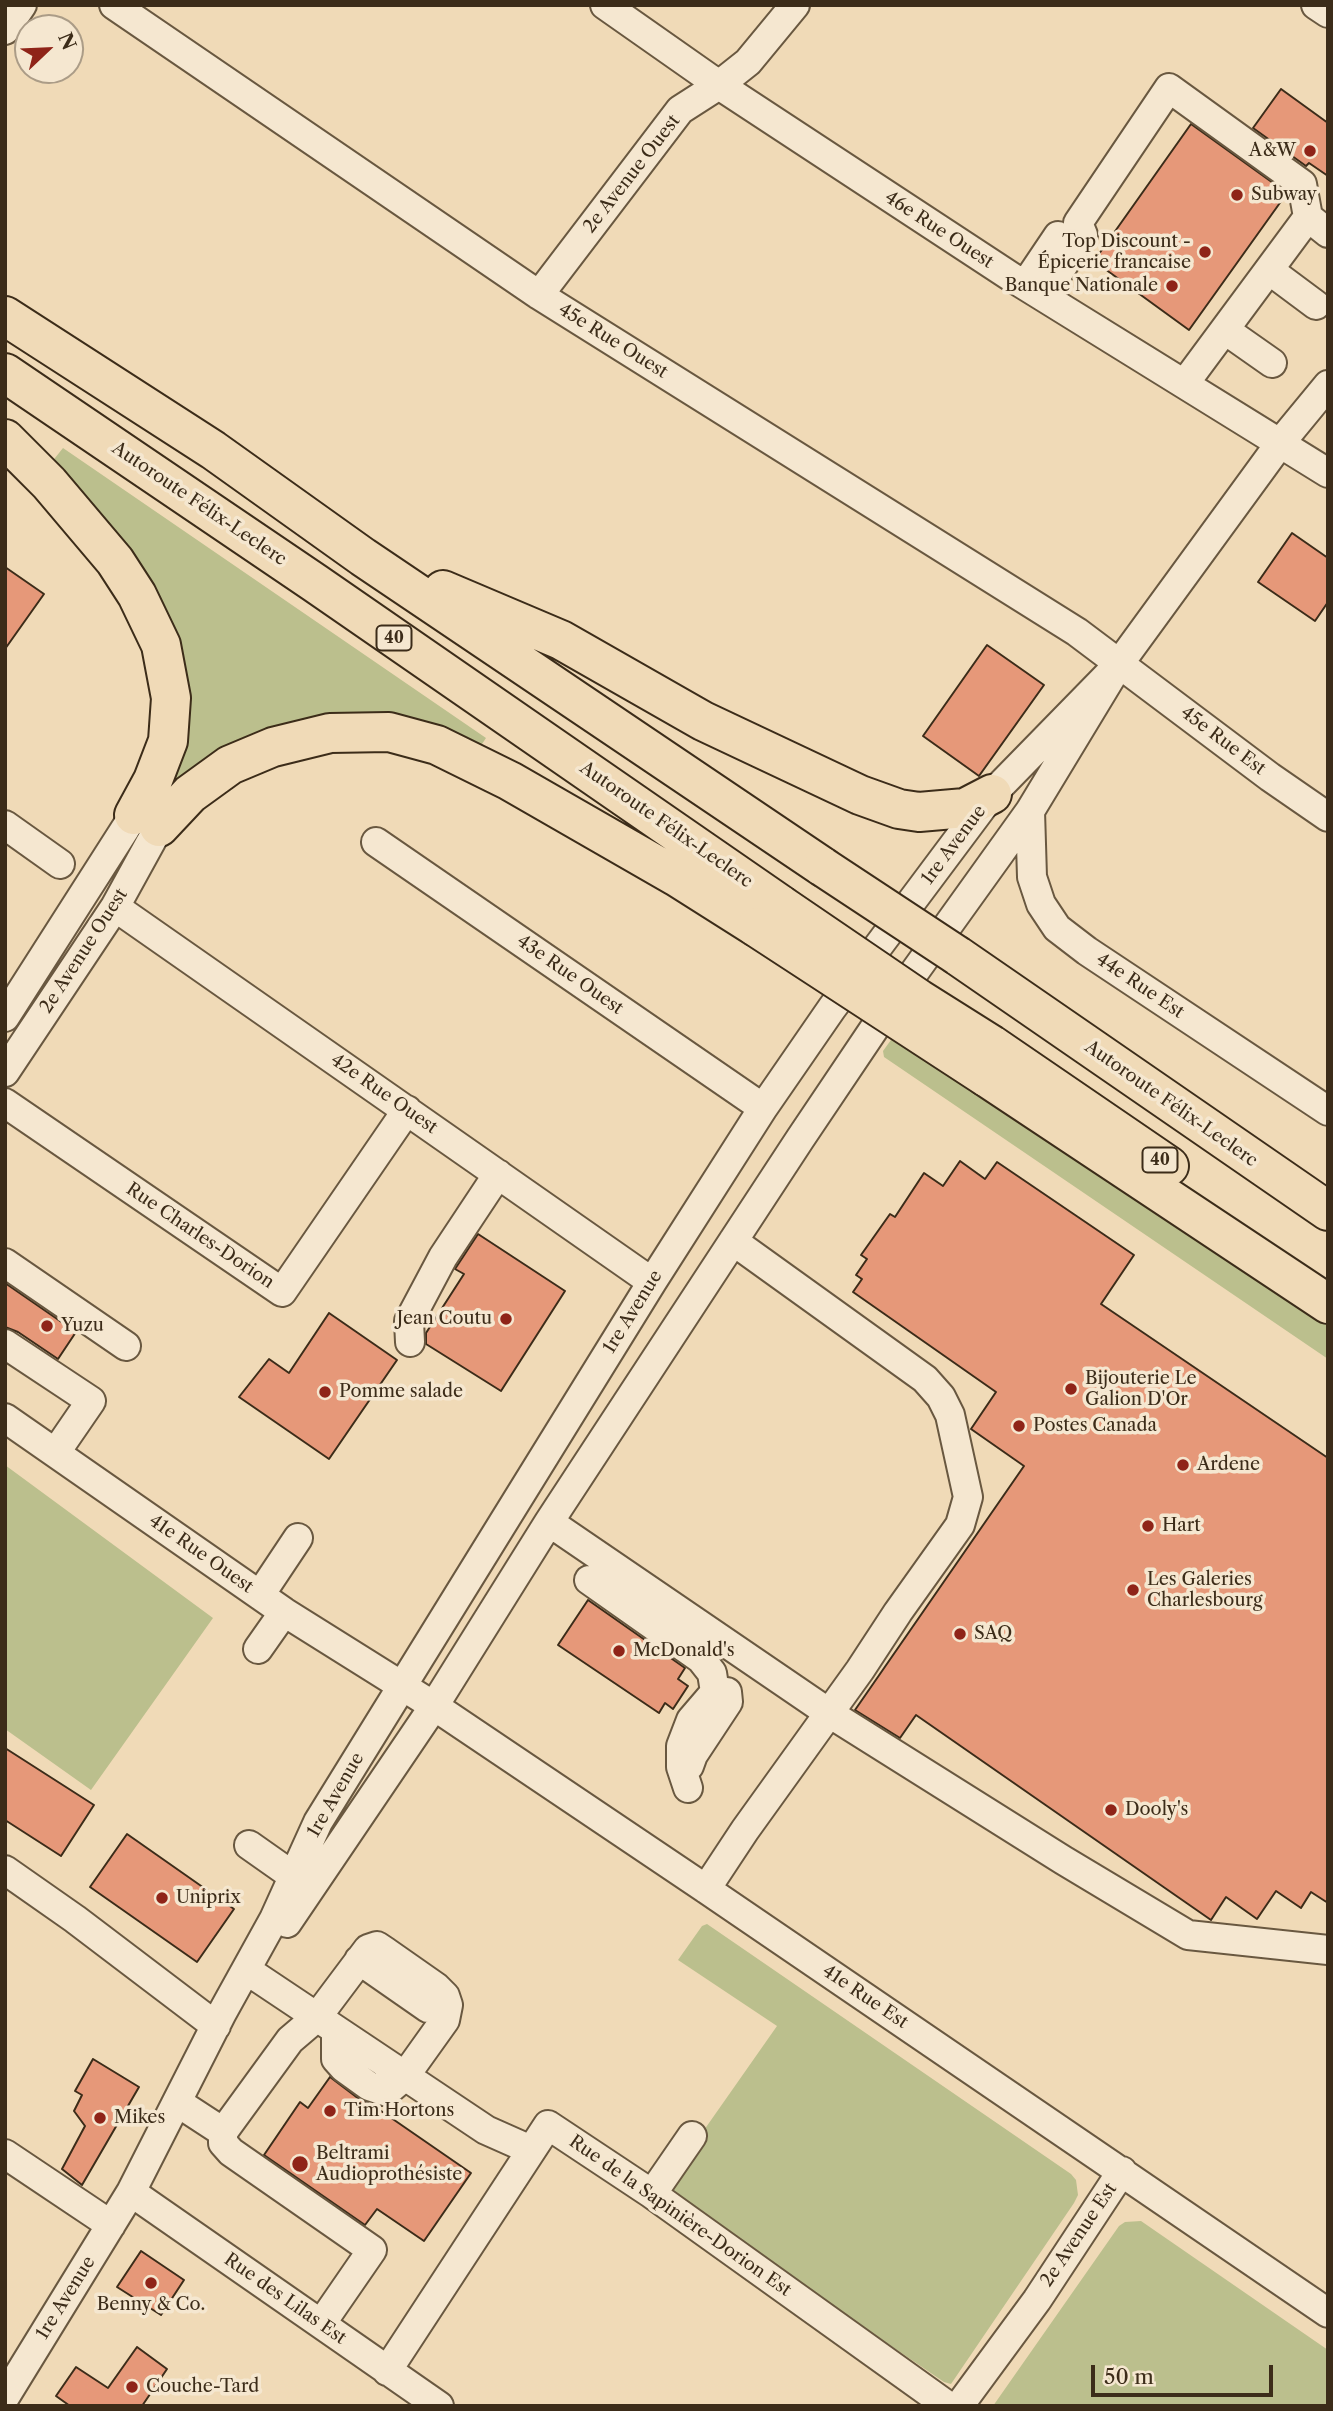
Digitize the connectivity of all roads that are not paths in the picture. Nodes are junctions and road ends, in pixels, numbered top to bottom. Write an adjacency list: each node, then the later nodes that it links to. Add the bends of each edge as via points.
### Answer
1 (22, 5): 7 (street)
2 (114, 5): 13 (street, 45e Rue Ouest)
3 (605, 5): 8 (street, 46e Rue Ouest)
4 (795, 5): 8 (street, 2e Avenue Ouest, via 748,61)
5 (1316, 5): 6 (street)
6 (1328, 13)
7 (5, 30)
8 (719, 85): 12 (street, 46e Rue Ouest); 13 (street, 2e Avenue Ouest, via 680,110)
9 (1318, 225): 11 (street); 12 (street, via 1302,184 1169,88 1078,223 1083,235)
10 (1058, 236): 12 (street)
11 (1269, 270): 14 (street); 16 (street)
12 (1034, 291): 19 (street, 46e Rue Ouest)
13 (539, 295): 25 (street, 45e Rue Ouest, via 1077,632)
14 (1316, 304)
15 (5, 316): 24 (highway, Autoroute Félix-Leclerc, via 213,450)
16 (1224, 330): 17 (street); 19 (street)
17 (1272, 363)
18 (5, 373): 34 (highway, Autoroute Félix-Leclerc / 40, via 326,590)
19 (1185, 383): 22 (street, 46e Rue Ouest)
20 (1328, 385): 22 (street, 1re Avenue)
21 (5, 439): 29 (highway, via 115,561 161,645 172,698 168,741 153,780)
22 (1281, 442): 23 (street, 46e Rue Ouest); 25 (street, 1re Avenue)
23 (1328, 472)
24 (363, 557): 26 (highway, via 561,640 703,721 860,795 919,812 965,808); 43 (highway, Autoroute Félix-Leclerc, bridge, via 1028,1003)
25 (1119, 664): 26 (street, 1re Avenue); 27 (street, 1re Avenue); 28 (street, 45e Rue Est)
26 (992, 794): 39 (street, 1re Avenue)
27 (1030, 811): 41 (street, 44e Rue Est, via 1032,877 1041,904 1057,928); 44 (street, 1re Avenue, via 880,1020)
28 (1328, 817)
29 (147, 821): 33 (street, 2e Avenue Ouest); 34 (highway, via 230,765 272,747 330,733 389,732 438,745 677,877); 35 (street, 2e Avenue Ouest)
30 (5, 825): 32 (street)
31 (376, 842): 39 (street, 43e Rue Ouest)
32 (60, 864)
33 (115, 906): 37 (street, 2e Avenue Ouest); 40 (street, 42e Rue Ouest)
34 (769, 916): 36 (highway, Autoroute Félix-Leclerc / 40, bridge, via 919,999)
35 (5, 1017)
36 (989, 1061): 46 (highway, Autoroute Félix-Leclerc / 40); 48 (highway)
37 (5, 1072)
38 (5, 1103): 40 (street, Rue Charles-Dorion, via 282,1292)
39 (763, 1108): 47 (street, 1re Avenue)
40 (407, 1110): 42 (street, 42e Rue Ouest)
41 (1328, 1111)
42 (498, 1174): 47 (street, 42e Rue Ouest); 49 (street, via 443,1257 409,1321)
43 (1328, 1211)
44 (733, 1241): 54 (street, 1re Avenue); 62 (street, via 925,1379 950,1415 968,1497 960,1525)
45 (5, 1263): 51 (street)
46 (1328, 1275)
47 (652, 1282): 60 (street, 1re Avenue)
48 (1328, 1304)
49 (410, 1342)
50 (5, 1344): 53 (street, via 91,1401)
51 (127, 1346)
52 (5, 1418): 53 (street, 41e Rue Ouest)
53 (56, 1452): 57 (street, 41e Rue Ouest)
54 (549, 1522): 61 (street, 1re Avenue); 62 (street)
55 (298, 1538): 57 (street)
56 (589, 1580): 63 (street, via 701,1658 712,1673 715,1692 691,1720 681,1746)
57 (260, 1595): 58 (street, 41e Rue Ouest)
58 (284, 1612): 59 (street); 60 (street, 41e Rue Ouest)
59 (258, 1649)
60 (400, 1687): 61 (street, 41e Rue Est); 66 (street, 1re Avenue, via 318,1822)
61 (434, 1706): 67 (street, 41e Rue Est); 70 (street, 1re Avenue)
62 (829, 1713): 67 (street); 68 (street, via 1188,1935)
63 (687, 1784)
64 (249, 1845): 66 (street)
65 (5, 1870): 72 (street)
66 (293, 1876): 72 (street, 1re Avenue)
67 (706, 1889): 80 (street, 41e Rue Est)
68 (1328, 1950)
69 (359, 1959): 71 (street); 73 (street); 74 (street, via 377,1946 445,1996 445,2020)
70 (251, 1973): 72 (street, 1re Avenue); 73 (street)
71 (428, 2008)
72 (219, 2019): 75 (street, 1re Avenue)
73 (326, 2023): 74 (street); 76 (street, via 290,2040)
74 (405, 2076): 78 (street, via 486,2130)
75 (177, 2102): 76 (street); 81 (street, 1re Avenue)
76 (223, 2132): 85 (street, via 223,2143 231,2152 372,2250)
77 (692, 2136): 82 (street)
78 (531, 2150): 82 (street, Rue de la Sapinière-Dorion Est, via 548,2125); 86 (street, Rue de la Sapinière-Dorion Est)
79 (5, 2154): 83 (street)
80 (1122, 2171): 84 (street, 41e Rue Est); 90 (street, 2e Avenue Est, via 1037,2300)
81 (131, 2192): 83 (street, 1re Avenue); 85 (street, Rue des Lilas Est)
82 (652, 2194): 89 (street, Rue de la Sapinière-Dorion Est)
83 (111, 2225): 87 (street, 1re Avenue)
84 (1328, 2313)
85 (321, 2324): 86 (street, Rue des Lilas Est)
86 (387, 2371): 88 (street, Rue des Lilas Est)
87 (5, 2397)
88 (439, 2406)
89 (947, 2406)
90 (959, 2406)

